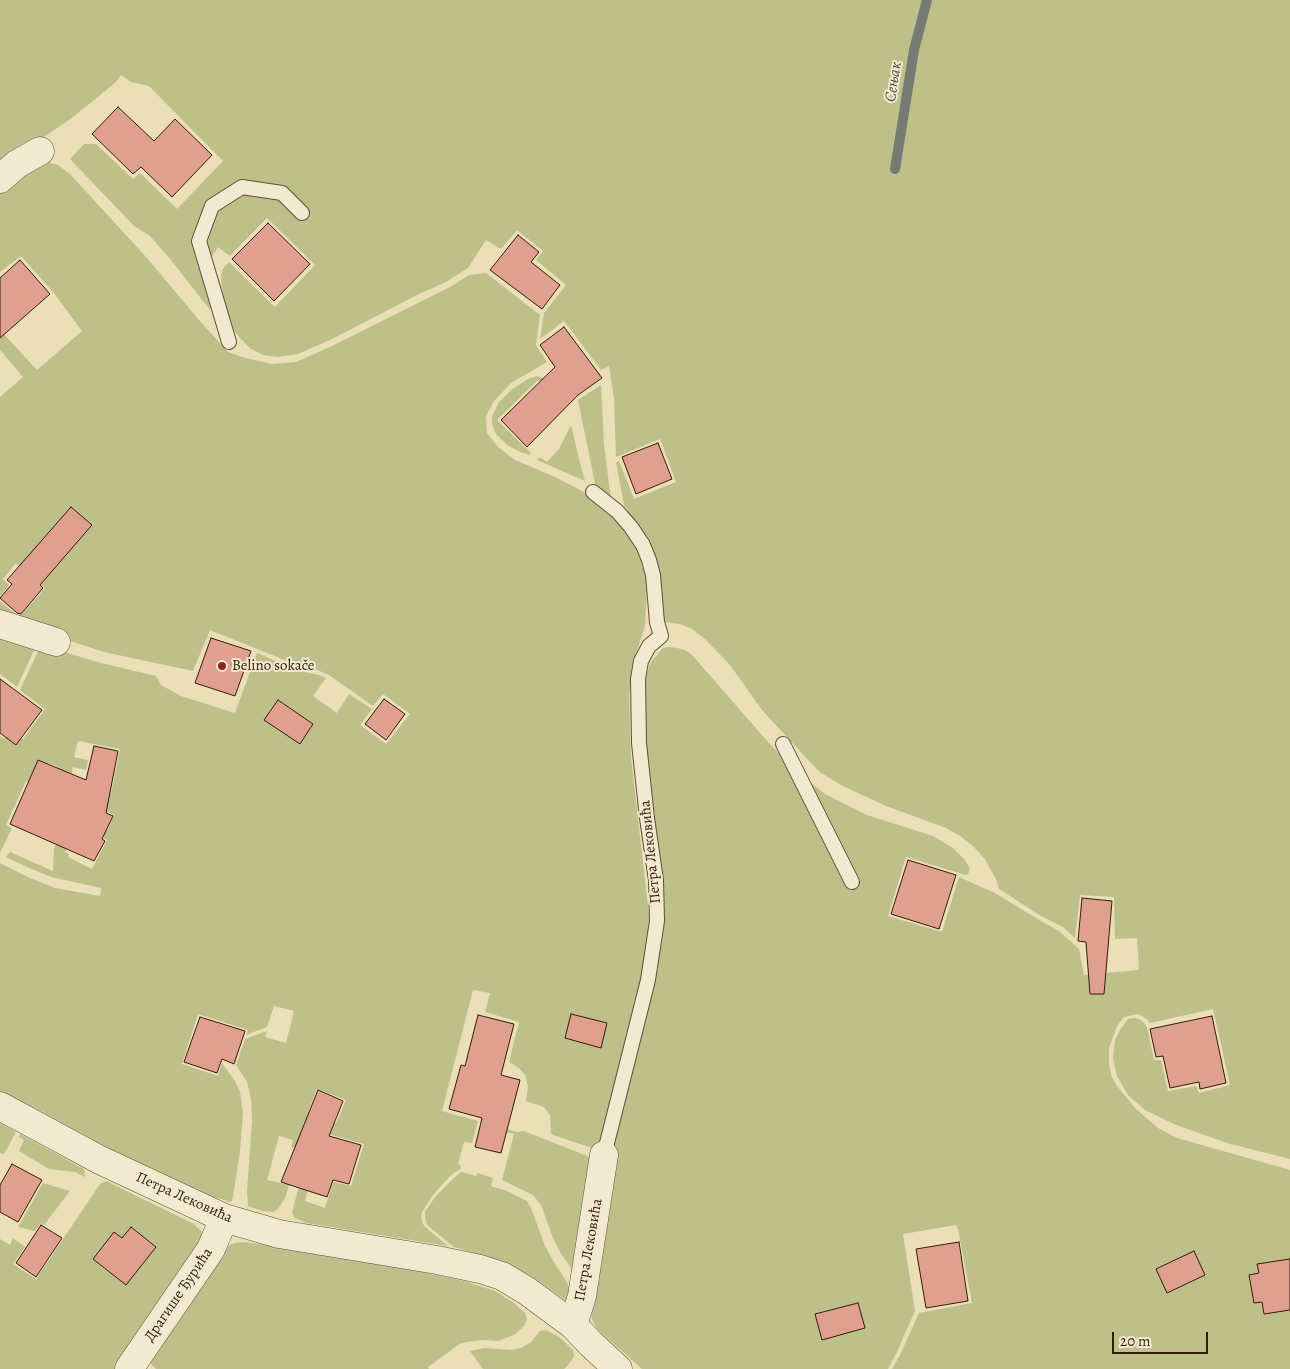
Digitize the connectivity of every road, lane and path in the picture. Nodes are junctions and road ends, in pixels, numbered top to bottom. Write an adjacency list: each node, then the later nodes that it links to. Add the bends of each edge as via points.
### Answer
1 (40, 151): 2 (street, via 16,164)
2 (0, 179)
3 (302, 213): 4 (lane, via 282,193 242,187 212,206 199,241)
4 (229, 342)
5 (592, 492): 11 (lane, Петра Лековића, via 617,511 643,545 654,575 661,636 649,646 641,661 638,678 639,744 656,880 657,921 648,980)
6 (0, 624): 7 (street)
7 (56, 642)
8 (783, 744): 9 (lane)
9 (852, 882)
10 (0, 1106): 12 (street, Петра Лековића, via 100,1160)
11 (604, 1155): 13 (street, Петра Лековића, via 582,1296)
12 (224, 1218): 13 (street, Петра Лековића, via 279,1234 480,1269 502,1276 527,1291); 14 (street, Драгише Ђурића, via 211,1249)
13 (573, 1325): 15 (street, Петра Лековића)
14 (129, 1369)
15 (618, 1369)

